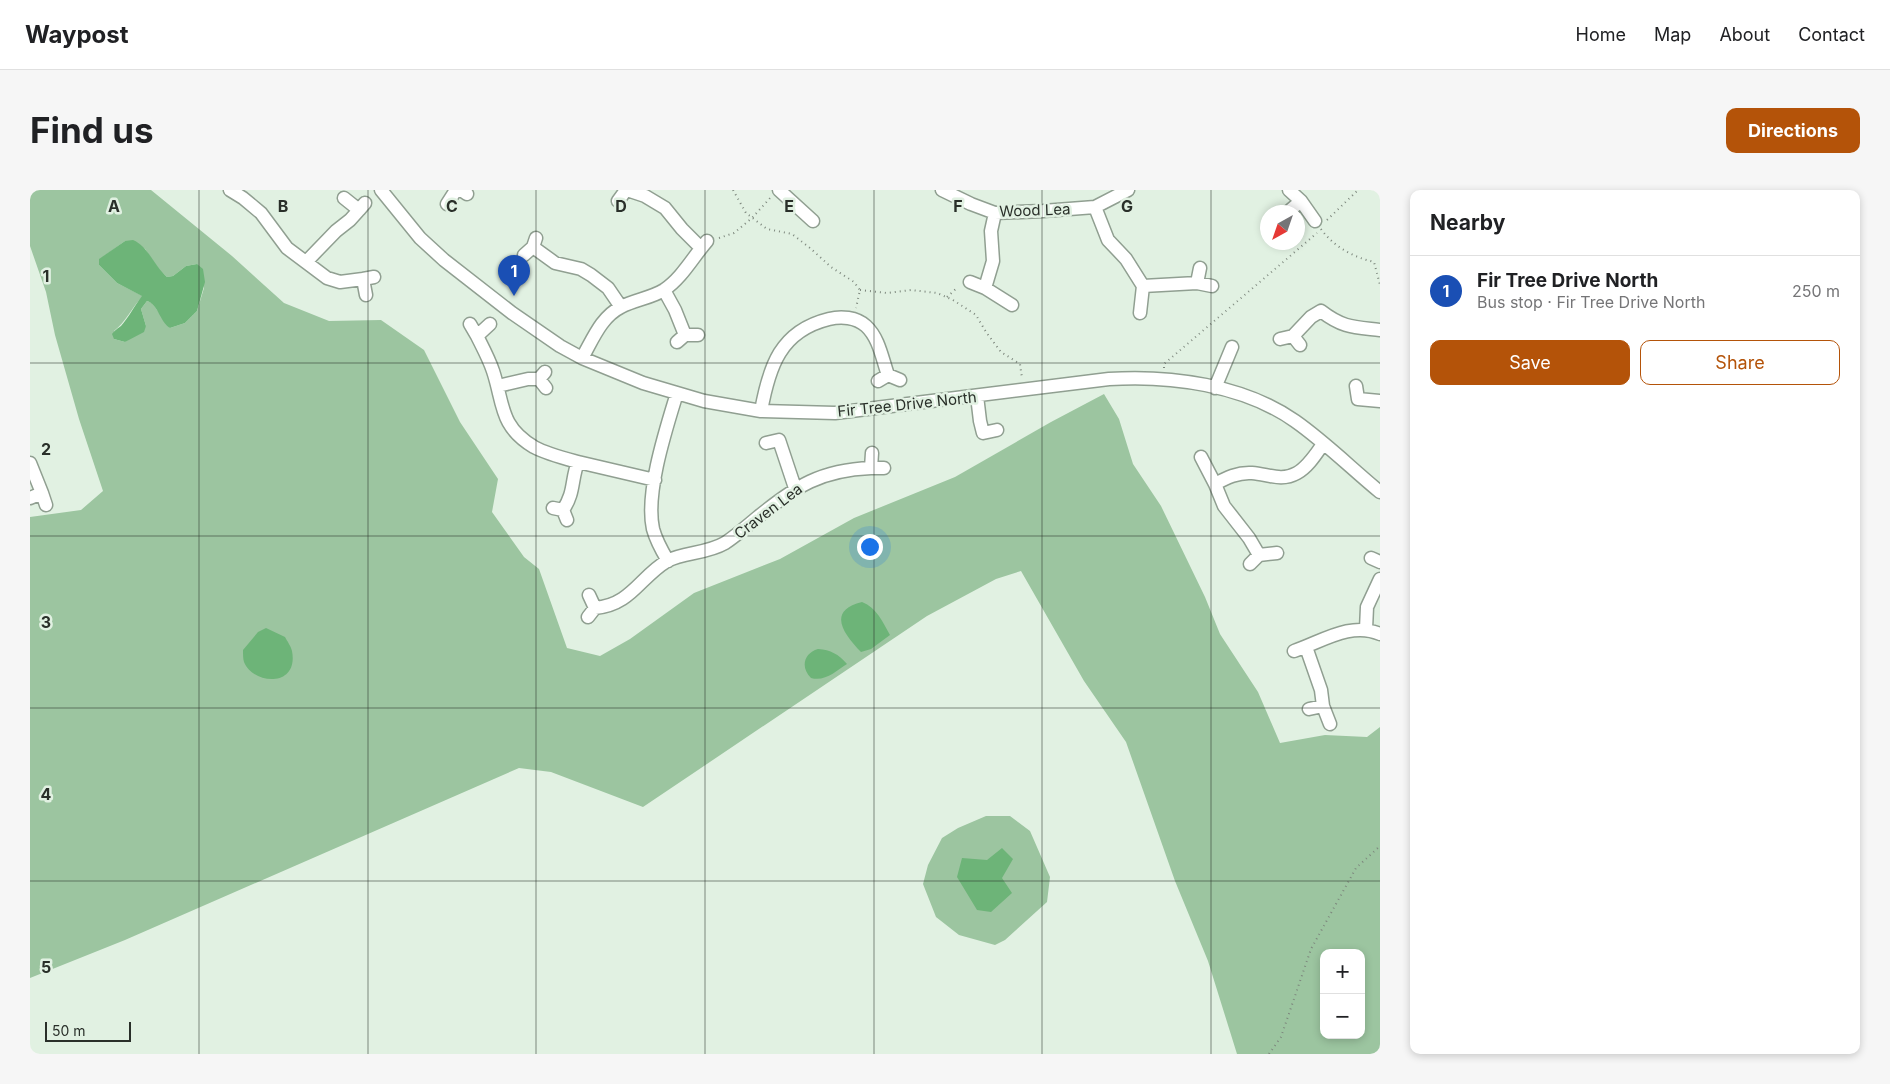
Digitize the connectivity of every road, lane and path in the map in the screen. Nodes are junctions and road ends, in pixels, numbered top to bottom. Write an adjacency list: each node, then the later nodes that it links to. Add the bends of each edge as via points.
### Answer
1 (230, 190): 23 (street, via 253,205 287,248)
2 (381, 190): 46 (street, Fir Tree Drive North, via 420,238 450,265 533,328)
3 (627, 190): 12 (street); 21 (street, via 665,208 682,230)
4 (733, 190): 18 (path)
5 (942, 190): 17 (street, Wood Lea)
6 (1128, 190): 16 (street, Wood Lea)
7 (1289, 190): 13 (street)
8 (1358, 190): 20 (path)
9 (461, 191): 14 (street)
10 (775, 194): 18 (path); 19 (street)
11 (344, 198): 23 (street, via 362,206)
12 (618, 201)
13 (1302, 201): 15 (street); 20 (street)
14 (447, 204)
15 (1297, 205)
16 (1095, 206): 17 (street, Wood Lea); 28 (street, via 1108,240 1126,259)
17 (995, 213): 30 (street, via 991,231 993,261)
18 (752, 218): 21 (path, via 734,233); 32 (path, via 767,228 792,234)
19 (813, 221)
20 (1319, 226): 27 (path, via 1336,245 1360,259 1374,262); 49 (path, via 1164,364)
21 (704, 245): 31 (street)
22 (531, 247): 36 (street, via 555,263 591,275 608,288)
23 (306, 262): 33 (street, via 333,281 369,278)
24 (1200, 268): 26 (street)
25 (970, 282): 30 (street); 34 (path, via 956,288)
26 (1197, 283): 28 (street); 29 (street)
27 (1380, 285)
28 (1143, 286): 37 (street)
29 (1212, 286)
30 (985, 288): 35 (street)
31 (664, 290): 36 (street); 43 (street)
32 (860, 290): 34 (path, via 887,293 911,290); 38 (path)
33 (366, 295)
34 (947, 297): 53 (path, via 976,315 1002,352 1020,364)
35 (1012, 305)
36 (621, 307): 46 (street, via 600,324)
37 (1140, 313)
38 (853, 319): 48 (street, via 865,325 874,336 883,378); 57 (street, via 839,318 817,323 788,342 771,368)
39 (470, 324): 42 (street)
40 (490, 324): 42 (street)
41 (1380, 330): 44 (street, via 1347,327 1321,311 1311,317 1297,340)
42 (478, 336): 50 (street)
43 (686, 337)
44 (1280, 339)
45 (1232, 347): 52 (street)
46 (582, 358): 54 (street, Fir Tree Drive North, via 642,383)
47 (543, 380): 50 (street, via 528,379)
48 (900, 380)
49 (1162, 380): 52 (street, Fir Tree Drive North); 53 (street, Fir Tree Drive North, via 1117,378)
50 (498, 386): 64 (street, via 506,418 524,439 546,452)
51 (1356, 386): 56 (street, via 1355,404)
52 (1216, 388): 60 (street, Fir Tree Drive North, via 1273,408)
53 (1024, 390): 55 (street, Fir Tree Drive North)
54 (677, 393): 57 (street, Fir Tree Drive North); 65 (street)
55 (977, 396): 57 (street, Fir Tree Drive North, via 856,411); 58 (street, via 986,438)
56 (1380, 401)
57 (761, 411)
58 (997, 430)
59 (766, 443): 67 (street, via 779,440)
60 (1324, 444): 66 (street, via 1305,466 1291,476 1275,478 1243,473); 68 (street, Fir Tree Drive North)
61 (872, 453): 67 (street, Craven Lea, via 878,468 825,475)
62 (1201, 457): 66 (street)
63 (30, 462): 69 (street)
64 (578, 462): 65 (street); 70 (street, via 573,490)
65 (655, 480): 72 (street, via 653,530)
66 (1215, 484): 71 (street, via 1224,506 1249,538 1255,560)
67 (795, 488): 72 (street, Craven Lea, via 727,542)
68 (1380, 492)
69 (39, 499)
70 (561, 513)
71 (1276, 553)
72 (668, 561): 74 (street, Craven Lea, via 620,601 608,607 592,613)
73 (1380, 579): 75 (street, via 1367,607)
74 (589, 595)
75 (1366, 629): 76 (street); 77 (street, via 1353,629 1300,649 1321,690)
76 (1380, 634)
77 (1323, 706): 78 (street); 79 (street)
78 (1310, 709)
79 (1330, 724)
80 (1380, 846): 81 (path, via 1356,868 1311,949 1281,1037)
81 (1269, 1054)

